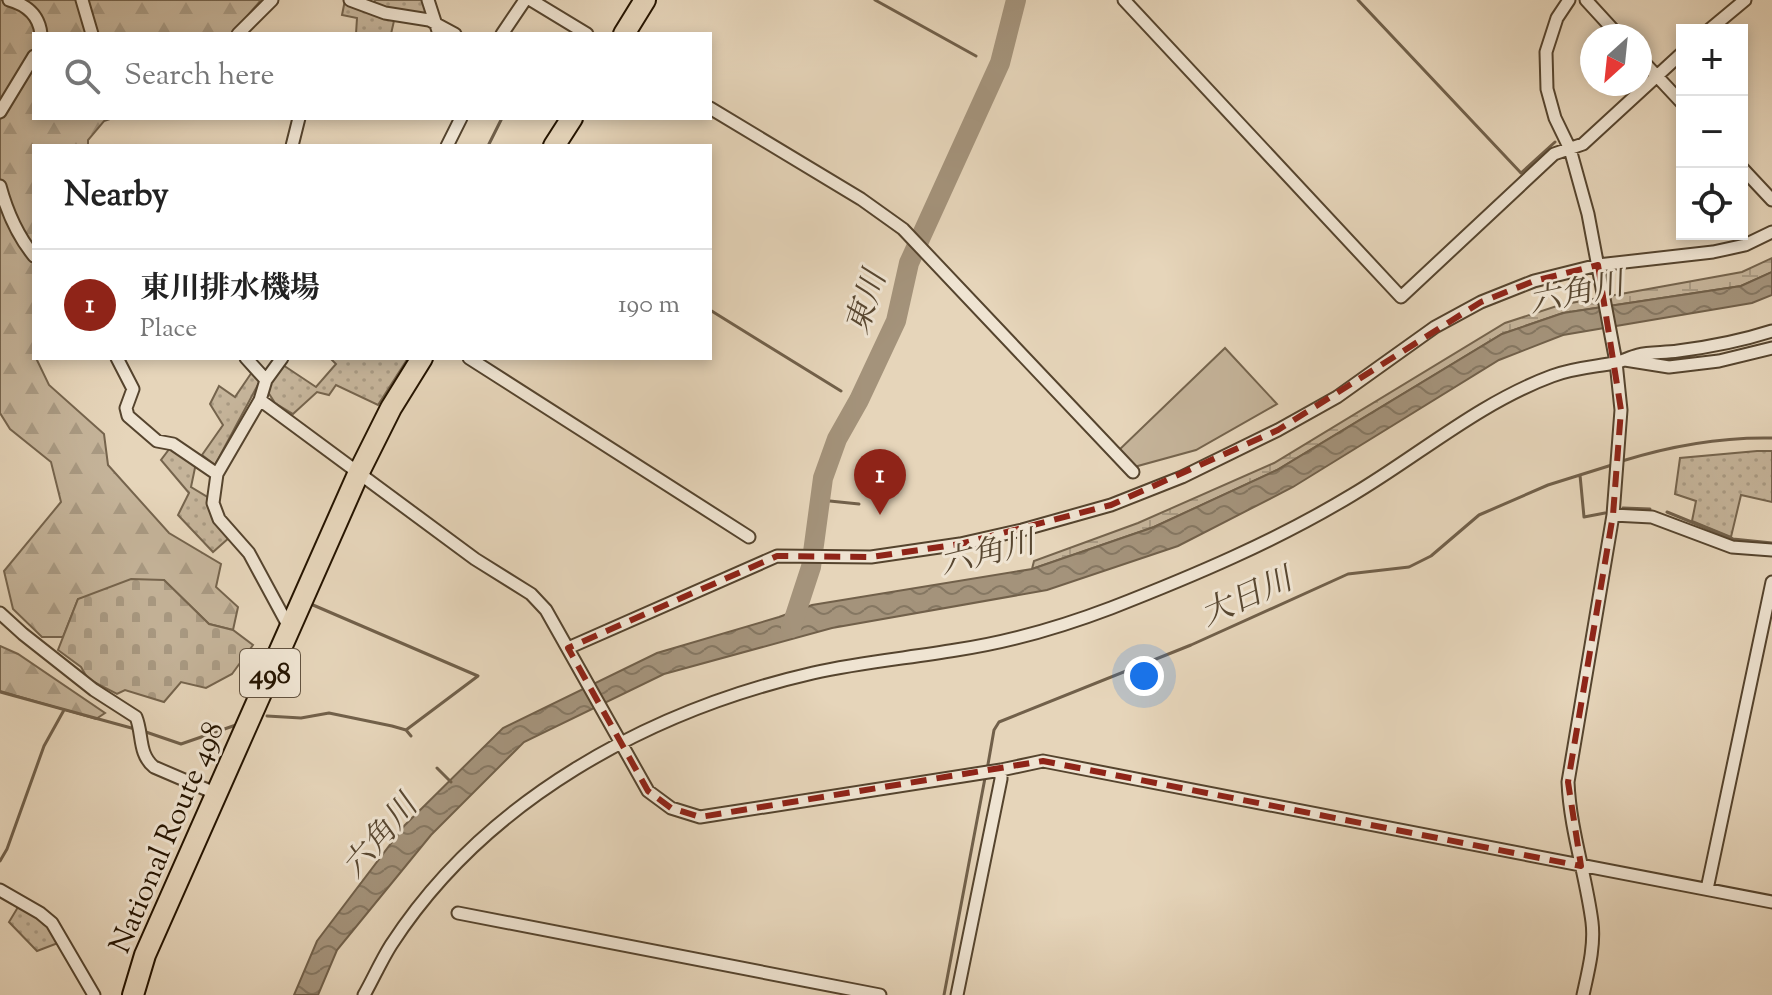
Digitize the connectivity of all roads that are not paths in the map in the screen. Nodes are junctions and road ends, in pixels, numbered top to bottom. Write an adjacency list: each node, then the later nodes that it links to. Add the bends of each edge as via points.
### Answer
1 (9, 0): 15 (street, via 29,8)
2 (82, 0): 16 (street)
3 (272, 0): 17 (street)
4 (350, 0): 14 (street, via 385,13 429,20)
5 (428, 0): 14 (street)
6 (528, 0): 18 (street); 19 (street)
7 (645, 0): 20 (highway)
8 (1124, 0): 34 (street, via 1401,297 1554,154)
9 (1569, 0): 34 (street, via 1550,36 1545,71 1555,118)
10 (1586, 0): 12 (street)
11 (1745, 0): 13 (street)
12 (1608, 24)
13 (1716, 24)
14 (438, 29)
15 (40, 32)
16 (91, 32)
17 (240, 32)
18 (504, 32)
19 (584, 32)
20 (625, 32)
21 (1676, 58): 24 (street)
22 (32, 59): 27 (street)
23 (1652, 71): 24 (street)
24 (1656, 75): 25 (street); 34 (street, via 1583,144)
25 (1676, 97)
26 (712, 109): 53 (street, via 861,199 908,235)
27 (0, 112)
28 (298, 120): 31 (street)
29 (460, 120): 32 (street)
30 (571, 120): 33 (highway)
31 (292, 144)
32 (448, 144)
33 (555, 144)
34 (1570, 149): 41 (street)
35 (1748, 174): 37 (street)
36 (0, 186): 38 (street)
37 (1772, 200)
38 (3, 203): 40 (street)
39 (1772, 232): 41 (street, via 1713,252)
40 (32, 254)
41 (1599, 269): 44 (street); 61 (street, via 1534,281 1481,302 1278,430 1111,505 960,544 871,557 777,556)
42 (1772, 331): 44 (street, via 1712,346)
43 (1772, 348): 44 (street, via 1669,367)
44 (1618, 359): 55 (street, via 1621,410); 62 (street, via 1537,383 1303,523 1111,608 989,644 810,673 701,705)
45 (118, 360): 54 (street, via 133,389 128,416 157,441 173,444)
46 (248, 360): 50 (street)
47 (281, 360): 50 (street)
48 (421, 360): 52 (highway, National Route 498 / 498)
49 (472, 360): 56 (street)
50 (266, 380): 51 (street)
51 (260, 400): 52 (street); 54 (street)
52 (359, 472): 60 (highway, National Route 498 / 498); 61 (street, via 531,594)
53 (1133, 472)
54 (217, 474): 60 (street, via 213,503 219,519 249,553)
55 (1613, 515): 57 (street, via 1652,517 1732,547); 65 (street, via 1568,782)
56 (749, 537)
57 (1772, 550)
58 (1772, 582): 66 (street)
59 (0, 613): 64 (street, via 94,690 136,717 147,762)
60 (289, 627): 64 (highway, National Route 498 / 498)
61 (569, 651): 62 (street)
62 (619, 742): 63 (street, via 648,791 671,808 700,817); 72 (street, via 537,795 459,861 404,926)
63 (1001, 770): 65 (street, via 1043,761); 74 (street)
64 (217, 794): 71 (highway, National Route 498 / 498, via 145,955)
65 (1581, 866): 66 (street); 75 (street, via 1593,924)
66 (1707, 889): 68 (street)
67 (0, 890): 70 (street, via 52,923)
68 (1772, 902)
69 (458, 913): 73 (street)
70 (94, 995)
71 (133, 995)
72 (364, 995)
73 (880, 995)
74 (957, 995)
75 (1583, 995)

